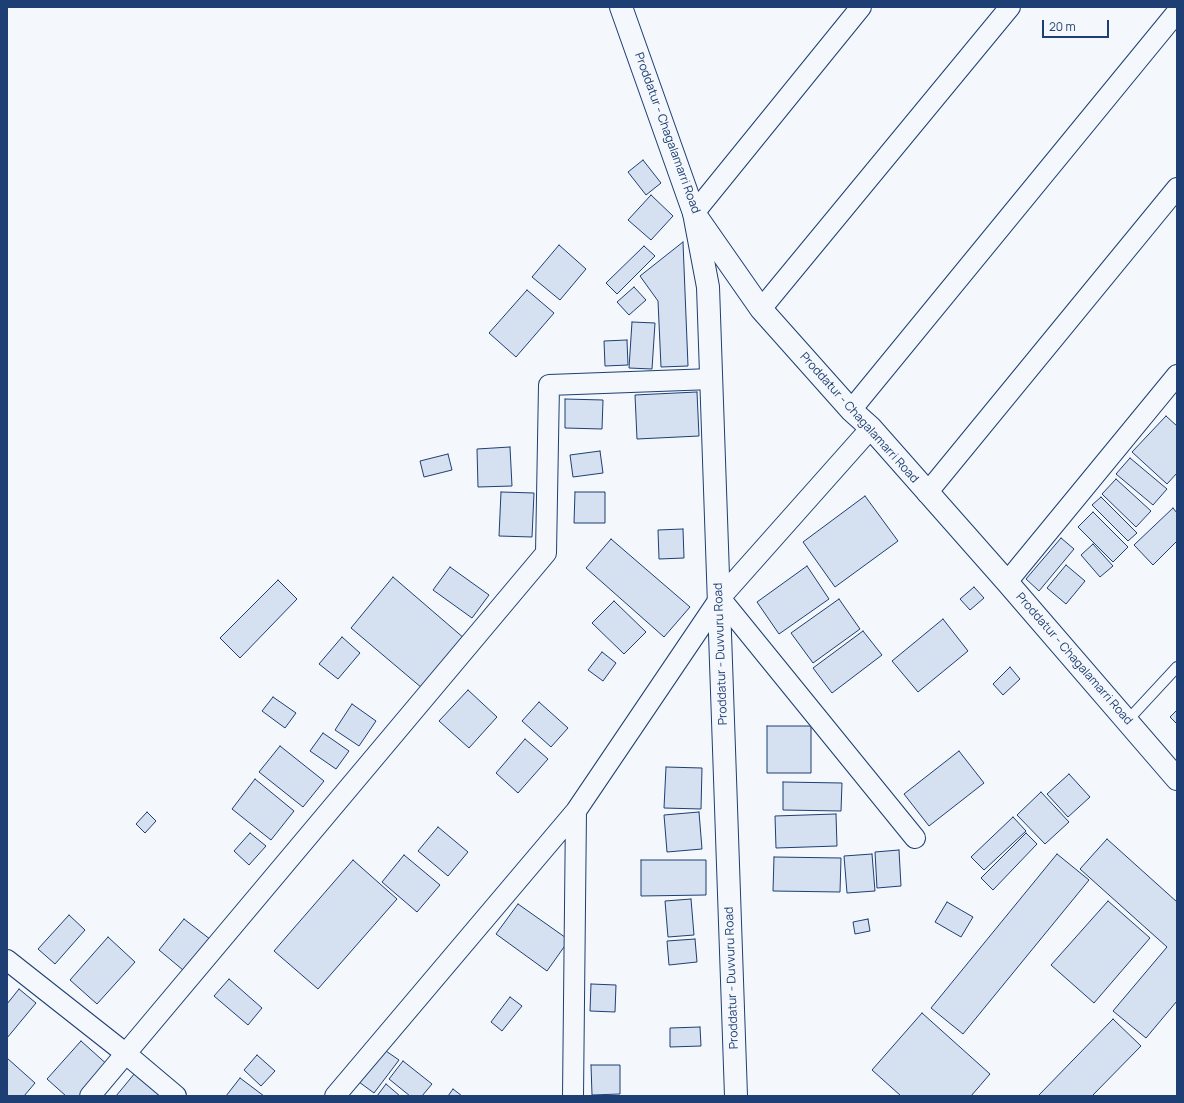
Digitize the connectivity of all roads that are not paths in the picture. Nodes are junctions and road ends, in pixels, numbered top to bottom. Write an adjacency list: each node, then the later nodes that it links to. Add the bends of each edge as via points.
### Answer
1 (621, 7): 6 (main road, Proddatur - Chagalamarri Road)
2 (861, 7): 6 (street)
3 (1010, 7): 7 (street)
4 (1177, 12): 10 (street)
5 (1177, 188): 12 (street)
6 (694, 213): 7 (main road, Proddatur - Chagalamarri Road); 9 (main road, Proddatur - Duvvuru Road, via 708,286)
7 (761, 309): 10 (main road, Proddatur - Chagalamarri Road)
8 (1177, 374): 13 (street)
9 (712, 380): 14 (main road, Proddatur - Duvvuru Road); 21 (street, via 549,385 546,553)
10 (851, 410): 11 (main road, Proddatur - Chagalamarri Road)
11 (871, 428): 12 (main road, Proddatur - Chagalamarri Road); 14 (street)
12 (927, 494): 13 (main road, Proddatur - Chagalamarri Road)
13 (1007, 582): 16 (main road, Proddatur - Chagalamarri Road)
14 (720, 598): 18 (street); 19 (street); 26 (main road, Proddatur - Duvvuru Road)
15 (1177, 667): 16 (lane)
16 (1127, 721): 17 (main road, Proddatur - Chagalamarri Road)
17 (1177, 779)
18 (576, 811): 24 (street); 25 (street)
19 (915, 838)
20 (7, 960): 21 (street)
21 (125, 1053): 22 (street); 23 (street)
22 (90, 1096)
23 (176, 1096)
24 (335, 1096)
25 (573, 1096)
26 (736, 1096)

